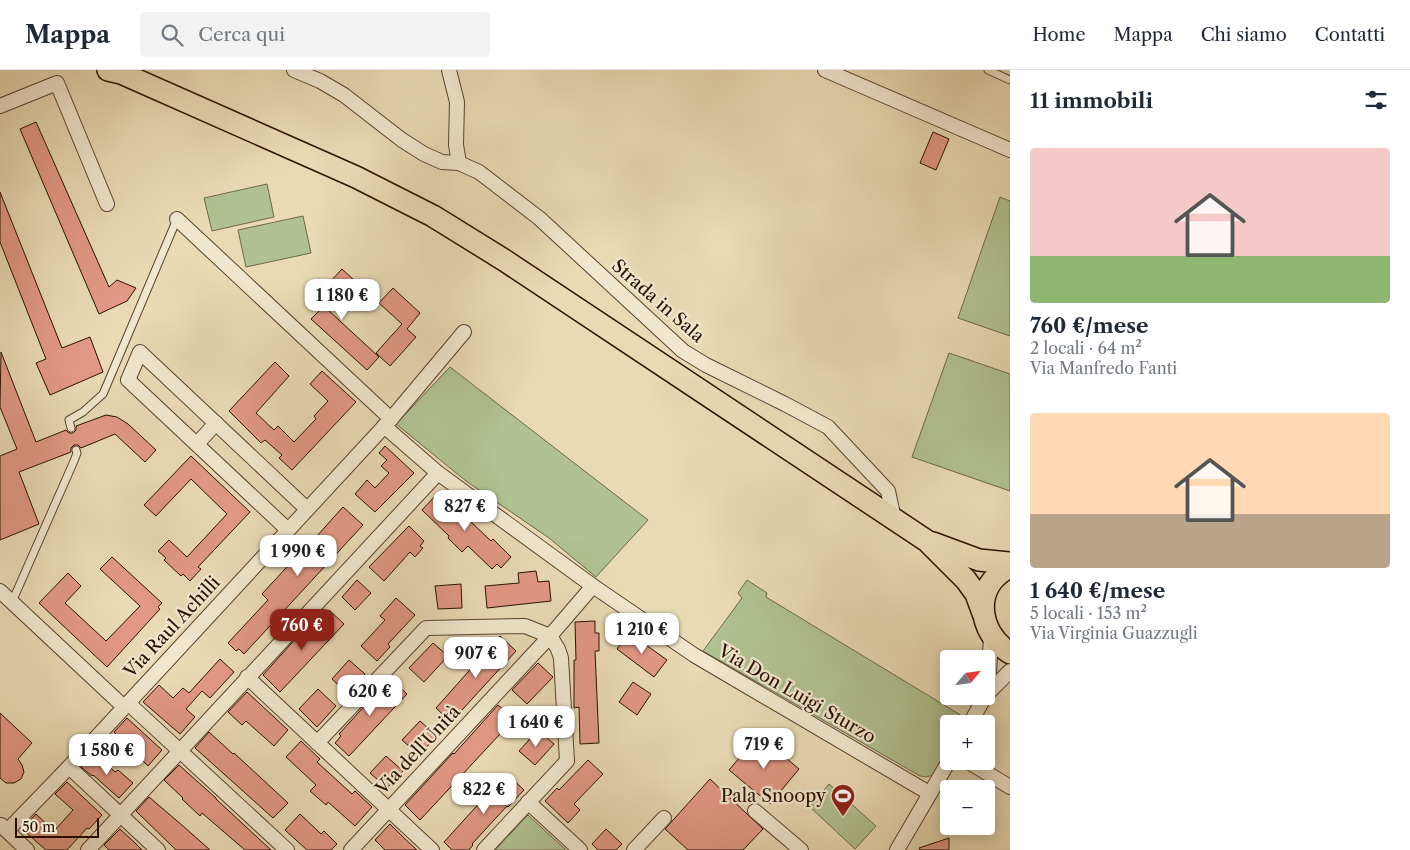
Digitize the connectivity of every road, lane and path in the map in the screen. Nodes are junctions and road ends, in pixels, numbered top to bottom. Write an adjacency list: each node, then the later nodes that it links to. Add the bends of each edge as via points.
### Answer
1 (295, 70): 9 (street, Strada in Sala, via 344,95 424,154 442,162)
2 (449, 70): 9 (street, via 457,102)
3 (825, 70): 8 (street)
4 (988, 70): 6 (lane)
5 (115, 71): 20 (main road, via 356,177 433,216)
6 (1010, 80)
7 (0, 106): 10 (street, via 57,83)
8 (1010, 150)
9 (459, 163): 20 (street, Strada in Sala, via 479,172 538,218 683,351 828,427 888,491)
10 (107, 204)
11 (177, 219): 13 (street); 15 (lane, via 103,394 69,420)
12 (464, 332): 13 (street, Via Raul Achilli)
13 (388, 422): 18 (street, Via Don Luigi Sturzo); 19 (street, Via Raul Achilli)
14 (216, 423): 16 (street); 16 (street, via 140,352 128,380); 19 (street)
15 (71, 428)
16 (197, 444): 21 (street)
17 (76, 450): 27 (lane)
18 (438, 473): 25 (street, Via Don Luigi Sturzo); 34 (street)
19 (308, 509): 21 (street, Via Raul Achilli)
20 (894, 519): 22 (main road)
21 (288, 530): 36 (street, Via Raul Achilli)
22 (927, 541): 23 (main road, via 979,560); 28 (main road, via 966,580)
23 (1010, 563)
24 (1010, 567): 28 (main road, via 992,582 985,597)
25 (593, 586): 29 (street, Via dell'Unità); 43 (street, Via Don Luigi Sturzo, via 694,655)
26 (0, 591): 27 (street, Via Raul Achilli)
27 (12, 602): 36 (street, Via Raul Achilli)
28 (983, 613): 30 (main road)
29 (550, 636): 37 (street, via 525,626 426,628); 44 (street, via 560,658 567,761); 45 (street, Via dell'Unità)
30 (991, 636): 31 (street); 32 (main road)
31 (990, 650)
32 (1010, 653)
33 (1010, 671): 35 (street)
34 (247, 677): 37 (street); 38 (street)
35 (995, 685)
36 (126, 705): 38 (street); 39 (street, Via Raul Achilli)
37 (317, 743): 45 (street)
38 (180, 750): 47 (street); 53 (street)
39 (69, 767): 47 (street); 49 (street, Via Raul Achilli)
40 (943, 770): 43 (street)
41 (982, 770): 42 (street)
42 (1010, 787)
43 (929, 793): 60 (street)
44 (528, 802): 56 (street); 57 (street)
45 (390, 810): 54 (street, Via dell'Unità); 55 (street)
46 (755, 811): 59 (street)
47 (120, 814): 51 (street); 52 (street)
48 (664, 818): 58 (street)
49 (3, 828): 50 (street)
50 (28, 850)
51 (88, 850)
52 (158, 850)
53 (287, 850)
54 (351, 850)
55 (432, 850)
56 (484, 850)
57 (580, 850)
58 (634, 850)
59 (801, 850)
60 (897, 850)

